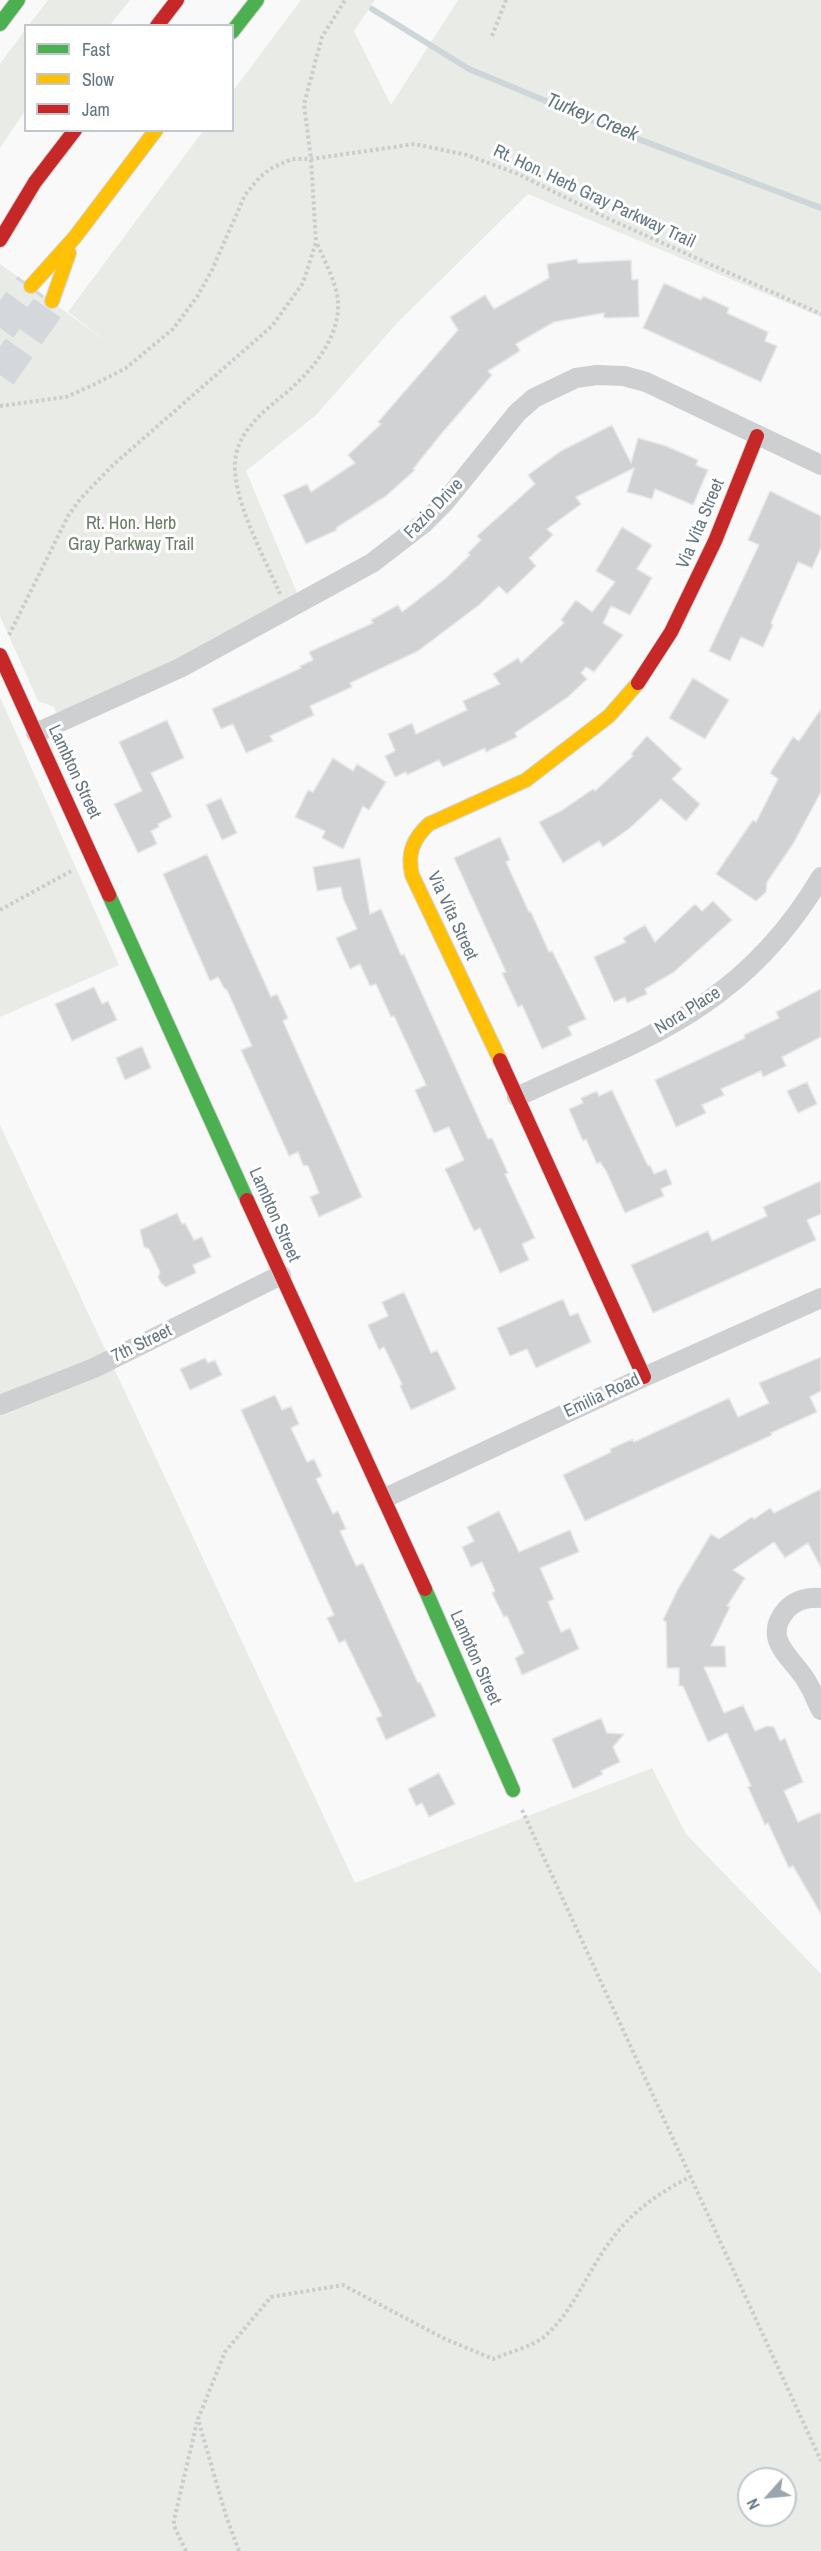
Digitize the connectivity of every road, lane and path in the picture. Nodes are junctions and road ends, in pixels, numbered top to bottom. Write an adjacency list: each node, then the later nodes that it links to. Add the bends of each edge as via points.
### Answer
1 (18, 0): 6 (main road)
2 (177, 0): 7 (main road)
3 (257, 0): 8 (main road)
4 (345, 0): 12 (path, via 322,37 304,104)
5 (506, 0): 9 (path)
6 (0, 24)
7 (159, 24)
8 (234, 29)
9 (492, 36)
10 (73, 132): 13 (main road)
11 (154, 132): 15 (main road)
12 (311, 159): 17 (path); 20 (path, Rt. Hon. Herb Gray Parkway Trail, via 415,144 467,155 518,174); 21 (path, Rt. Hon. Herb Gray Parkway Trail, via 280,163 255,182 245,195 197,297 173,328 126,368 66,397)
13 (35, 182): 14 (main road); 16 (main road)
14 (0, 212)
15 (75, 237): 18 (main road); 19 (main road)
16 (0, 240)
17 (316, 242): 24 (path, via 336,292 333,332 311,367 242,437 235,456 236,490); 25 (path, via 303,283 272,326 113,465 81,498 68,516)
18 (32, 286)
19 (52, 301)
20 (821, 314)
21 (0, 406)
22 (757, 436): 23 (street, Fazio Drive); 26 (street, Fazio Drive, via 646,382 615,376 576,378 534,398 517,413 424,524 372,563 180,668); 30 (main road, Via Vita Street, via 715,542 671,632 633,691 600,724 526,780 429,824 410,846 412,875)
23 (821, 465)
24 (282, 597)
25 (2, 649): 26 (main road, Lambton Street)
26 (36, 734): 27 (main road, Lambton Street)
27 (94, 859): 29 (path); 31 (main road, Lambton Street)
28 (821, 877): 30 (street, Nora Place, via 788,925 755,962 713,997 655,1032)
29 (0, 910)
30 (517, 1097): 33 (main road, Via Vita Street)
31 (281, 1275): 34 (street, 7th Street, via 94,1368); 35 (main road, Lambton Street)
32 (821, 1298): 33 (street, Emilia Road)
33 (644, 1377): 35 (street, Emilia Road)
34 (0, 1405)
35 (385, 1498): 38 (main road, Lambton Street)
36 (821, 1598): 37 (street, via 801,1600 790,1606 781,1616 777,1640 801,1672)
37 (821, 1710)
38 (513, 1791): 39 (path)
39 (690, 2177): 40 (path, via 662,2191 616,2234 574,2303 543,2338 493,2359 443,2338 343,2285 271,2297 225,2352); 41 (path)
40 (198, 2419): 42 (path, via 174,2520); 43 (path)
41 (821, 2461)
42 (186, 2551)
43 (239, 2551)

